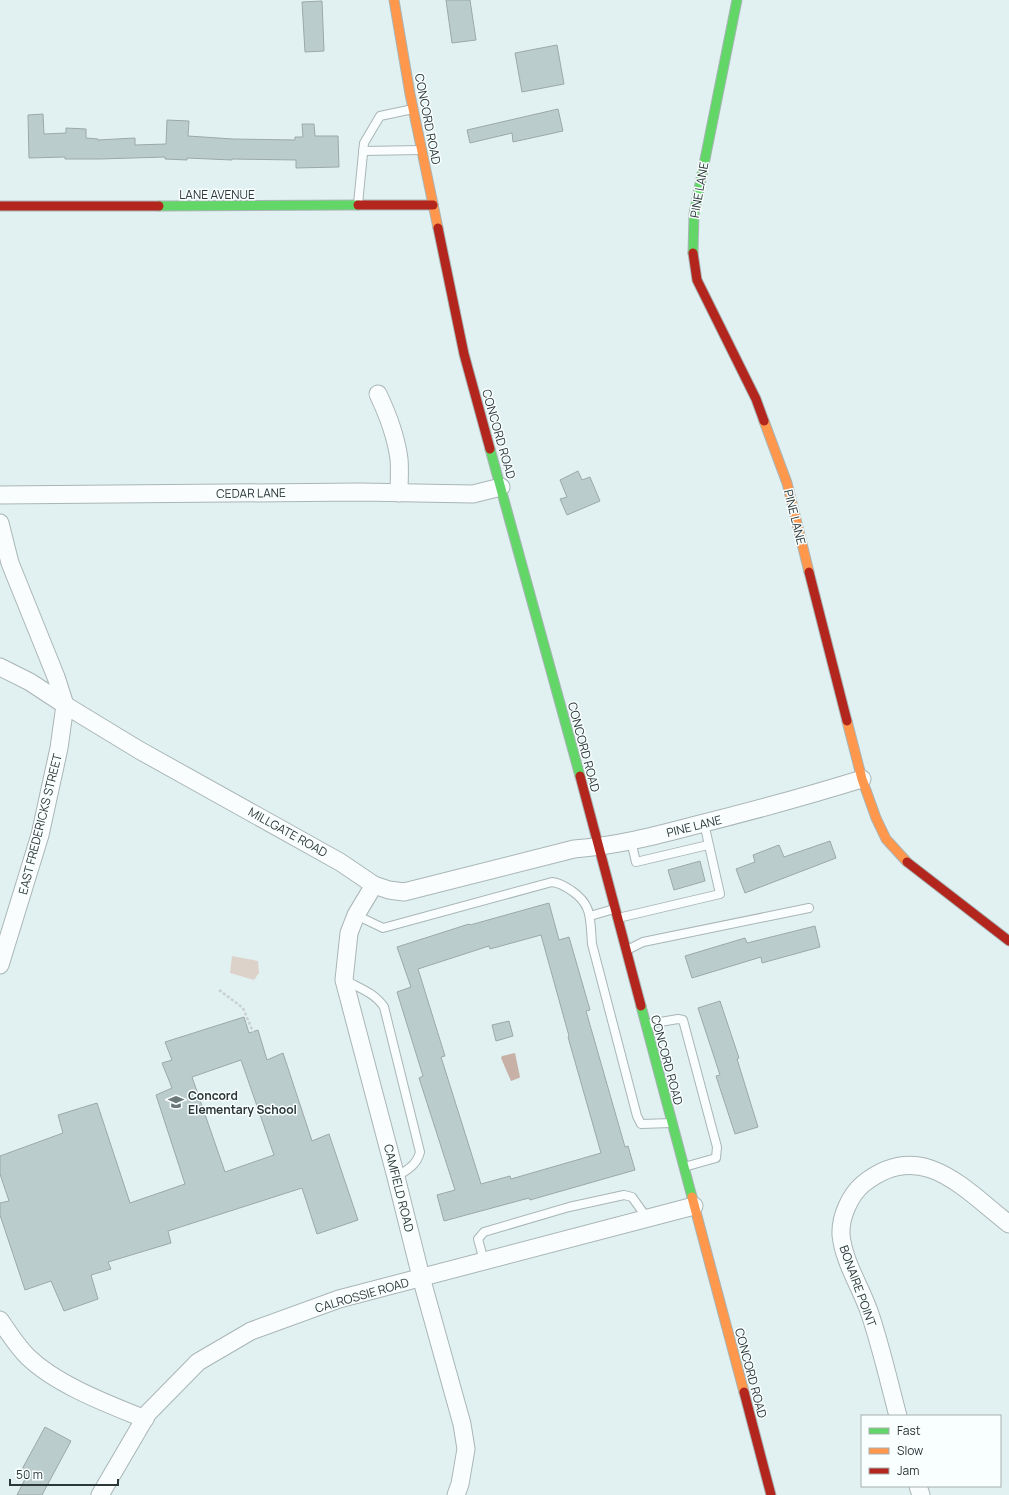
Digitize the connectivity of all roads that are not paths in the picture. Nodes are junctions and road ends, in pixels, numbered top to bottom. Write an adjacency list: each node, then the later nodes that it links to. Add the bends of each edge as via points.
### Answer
1 (394, 0): 3 (street, CONCORD ROAD)
2 (737, 0): 16 (street, PINE LANE, via 694,214 693,251 697,280 756,399 787,483)
3 (413, 109): 4 (street, CONCORD ROAD); 5 (lane, via 380,116 364,143)
4 (422, 150): 5 (lane); 7 (street, CONCORD ROAD)
5 (363, 151): 6 (lane)
6 (358, 205): 7 (street, LANE AVENUE); 8 (street, LANE AVENUE)
7 (433, 205): 10 (street, CONCORD ROAD, via 464,354)
8 (0, 206)
9 (378, 394): 11 (street, via 395,436 399,460)
10 (501, 487): 11 (street, CEDAR LANE, via 473,494); 20 (street, CONCORD ROAD)
11 (399, 493): 12 (street, CEDAR LANE)
12 (0, 495)
13 (0, 523): 15 (street, EAST FREDERICKS STREET, via 10,563 56,677)
14 (0, 667): 15 (street, MILLGATE ROAD, via 30,682)
15 (65, 706): 21 (street, MILLGATE ROAD, via 340,862); 28 (street, EAST FREDERICKS STREET, via 60,748 40,835)
16 (862, 778): 17 (street, PINE LANE); 26 (street, via 886,839 907,862)
17 (704, 823): 18 (street, PINE LANE); 19 (lane)
18 (631, 842): 19 (lane, via 636,862); 20 (street, PINE LANE)
19 (708, 845): 23 (lane, via 720,894)
20 (599, 847): 21 (street, MILLGATE ROAD, via 574,849 404,892); 23 (street, CONCORD ROAD)
21 (374, 885): 24 (street, CAMFIELD ROAD)
22 (809, 908): 27 (lane, via 643,942)
23 (616, 913): 25 (lane); 27 (street, CONCORD ROAD)
24 (356, 915): 25 (lane, via 383,928 552,882 561,883 580,896); 29 (street, CAMFIELD ROAD, via 349,933)
25 (590, 916): 31 (lane, via 592,944 636,1116 641,1124)
26 (1009, 941)
27 (626, 950): 30 (street, CONCORD ROAD)
28 (0, 965)
29 (344, 980): 33 (street, CAMFIELD ROAD); 33 (lane, via 372,994 384,1007 420,1152 414,1166)
30 (645, 1024): 31 (street, CONCORD ROAD); 32 (lane, via 683,1020 717,1147 716,1158)
31 (672, 1123): 32 (street, CONCORD ROAD)
32 (684, 1168): 34 (street, CONCORD ROAD)
33 (396, 1177): 38 (street, CAMFIELD ROAD)
34 (694, 1206): 35 (street, CALROSSIE ROAD); 44 (street, CONCORD ROAD)
35 (647, 1218): 37 (street, CALROSSIE ROAD); 37 (lane, via 632,1197 624,1195 569,1207 484,1232 478,1239)
36 (1009, 1224): 40 (street, BONAIRE POINT, via 953,1180 922,1166 905,1164 889,1168 861,1185 851,1199 844,1215 841,1233 843,1251 870,1314)
37 (484, 1261): 38 (street, CALROSSIE ROAD)
38 (421, 1277): 41 (street, CALROSSIE ROAD, via 339,1299 251,1331 198,1362); 43 (street, CAMFIELD ROAD, via 462,1424 466,1449)
39 (0, 1320): 41 (street, via 27,1356 43,1369 67,1384)
40 (898, 1415)
41 (145, 1419): 42 (street, CALROSSIE ROAD)
42 (100, 1495)
43 (456, 1495)
44 (771, 1495)

